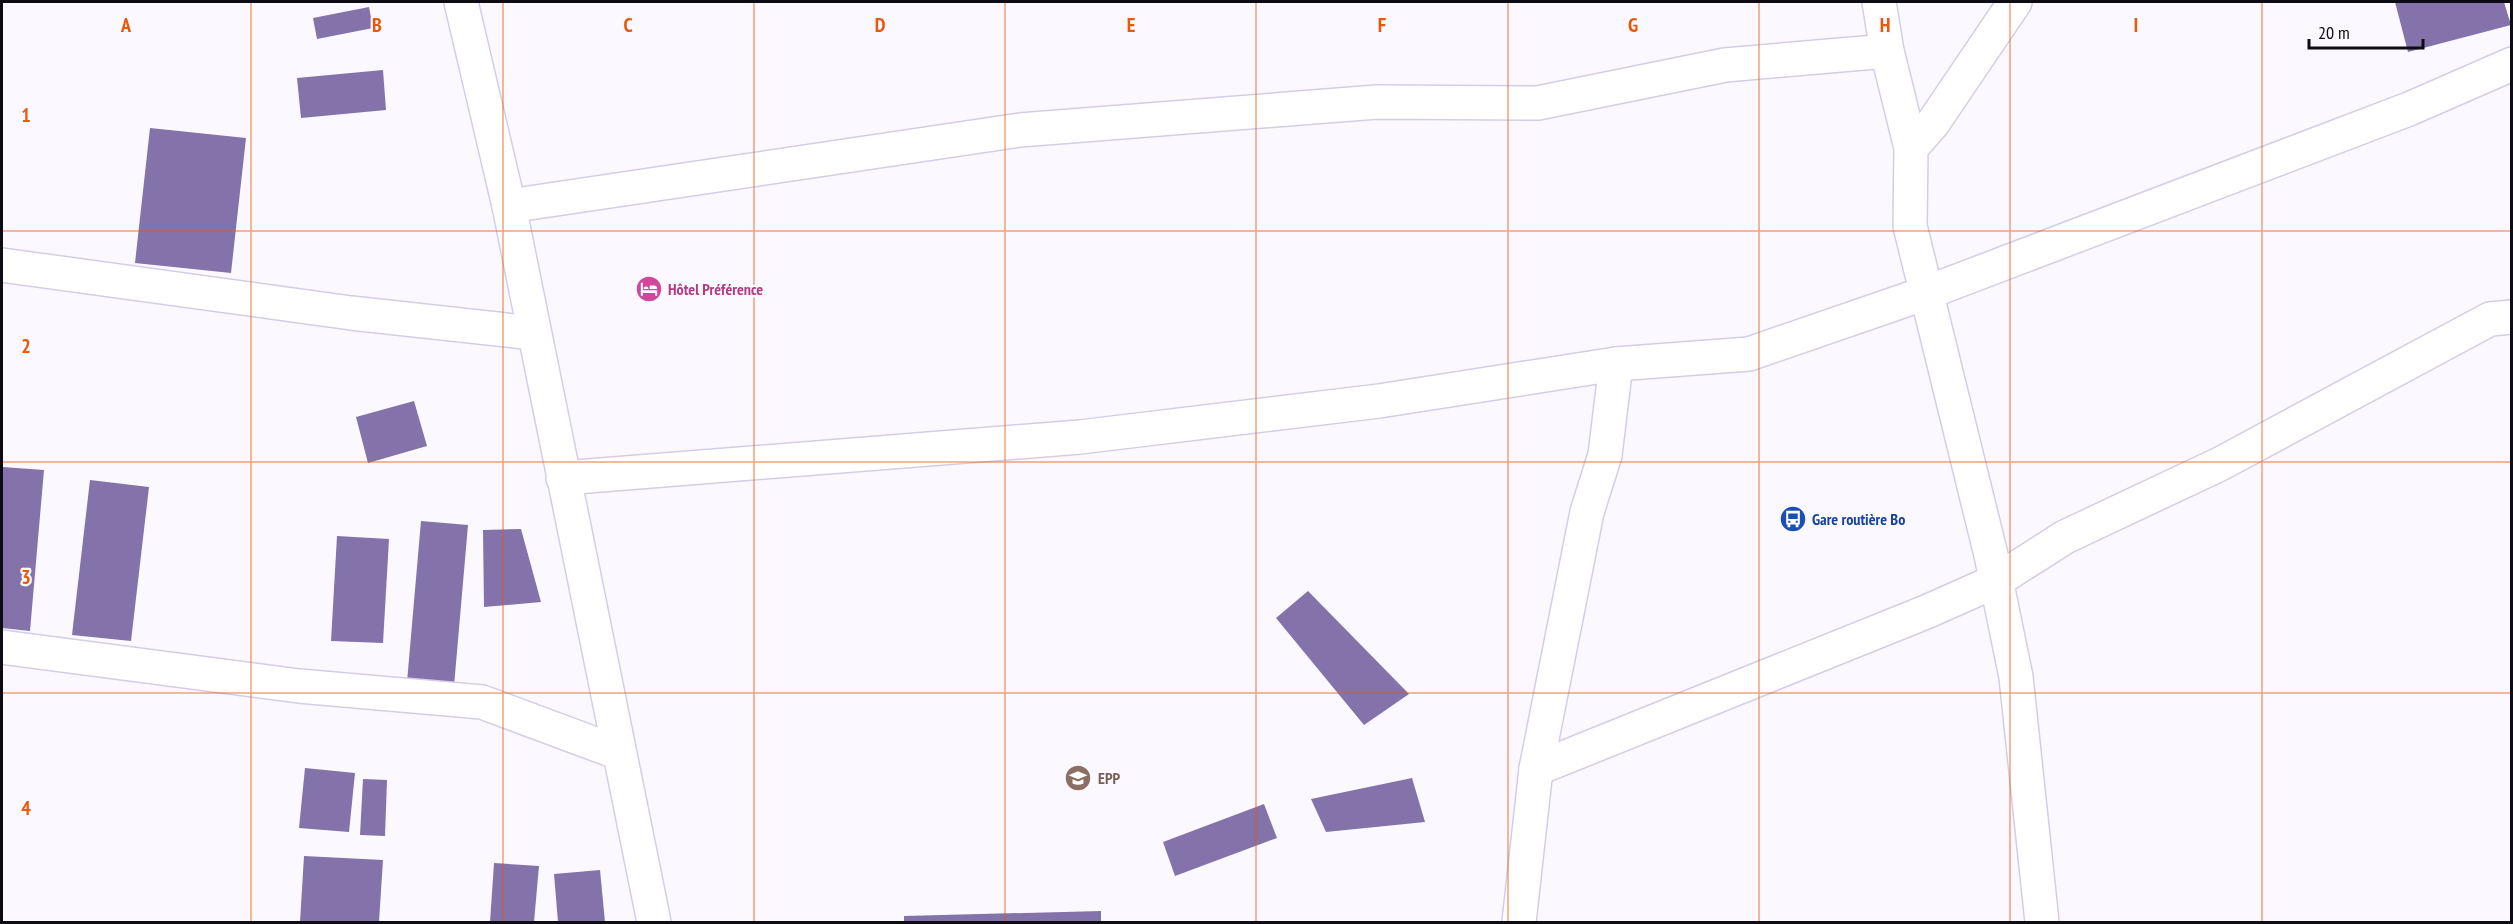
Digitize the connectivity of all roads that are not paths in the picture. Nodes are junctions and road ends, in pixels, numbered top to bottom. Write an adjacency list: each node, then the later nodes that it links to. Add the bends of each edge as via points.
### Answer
1 (461, 2): 7 (street)
2 (1879, 2): 4 (street)
3 (2015, 2): 6 (street, via 1933,123)
4 (1887, 51): 6 (street); 7 (street, via 1725,65 1538,103 1377,102 1020,130)
5 (2511, 64): 9 (street, via 2409,109)
6 (1911, 148): 9 (street, via 1910,226)
7 (509, 206): 11 (street)
8 (2, 265): 11 (street, via 351,313)
9 (1926, 293): 12 (street, via 1749,354); 14 (street)
10 (2511, 317): 14 (street, via 2490,319 2220,464 2065,537)
11 (533, 333): 13 (street)
12 (1616, 364): 13 (street, via 1379,401 1080,437); 17 (street, via 1605,455 1587,512)
13 (563, 478): 16 (street)
14 (1996, 581): 17 (street); 20 (street, via 2016,677)
15 (2, 647): 16 (street, via 299,686 482,702)
16 (620, 753): 18 (street)
17 (1536, 769): 19 (street)
18 (654, 922)
19 (1519, 922)
20 (2042, 922)

